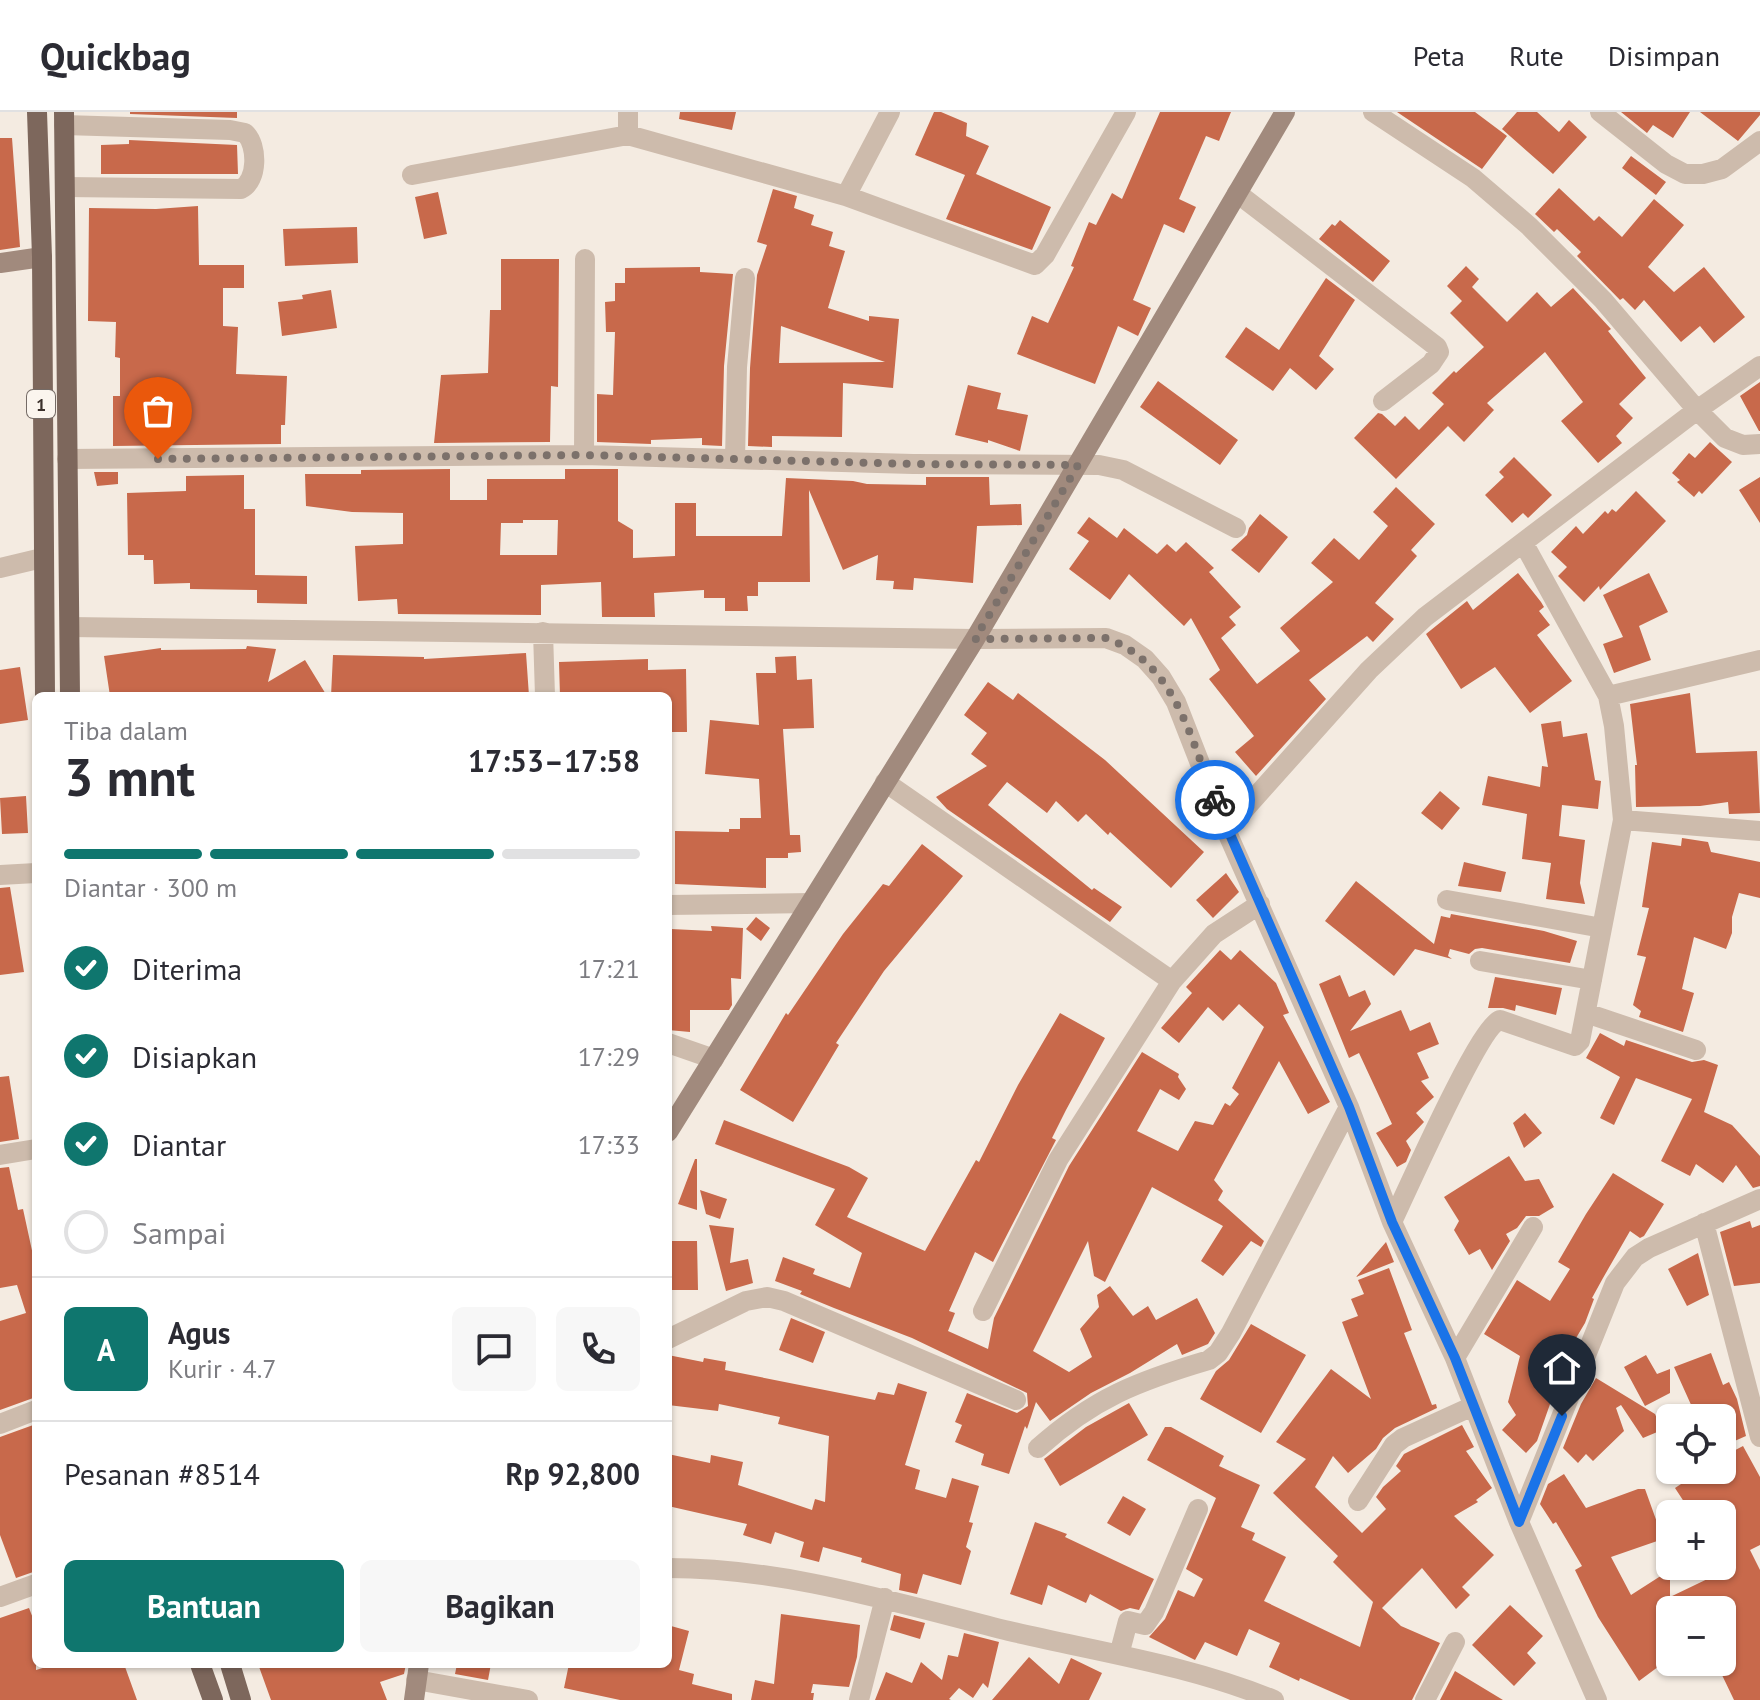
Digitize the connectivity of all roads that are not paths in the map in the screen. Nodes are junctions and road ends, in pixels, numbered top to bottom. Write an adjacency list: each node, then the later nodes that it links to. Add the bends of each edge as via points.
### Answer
1 (37, 112): 15 (main road, 1)
2 (628, 112): 9 (street)
3 (890, 112): 14 (street)
4 (1126, 112): 14 (street, via 1035,265)
5 (1285, 112): 13 (main road)
6 (1373, 112): 21 (street, via 1473,178 1529,226 1603,300)
7 (1600, 112): 10 (street, via 1685,174 1722,169)
8 (64, 118): 12 (main road, 1); 12 (street, via 230,130 245,133 253,145 252,176 241,189)
9 (628, 135): 11 (street); 14 (street)
10 (1760, 141)
11 (412, 175)
12 (65, 187): 24 (main road, 1)
13 (1237, 193): 20 (street, via 1437,347 1431,364); 26 (main road)
14 (846, 196)
15 (42, 257): 17 (main road); 29 (main road, 1)
16 (585, 259): 23 (street)
17 (0, 263)
18 (745, 278): 25 (street)
19 (1760, 366): 21 (street)
20 (1383, 401)
21 (1697, 410): 22 (street, via 1731,442); 28 (street)
22 (1760, 444)
23 (584, 455): 24 (street); 25 (street)
24 (67, 459): 31 (main road, 1)
25 (735, 460): 26 (street)
26 (1078, 465): 27 (street, via 1123,470); 33 (main road)
27 (1236, 528)
28 (1524, 544): 38 (street); 41 (street, via 1396,643)
29 (42, 558): 30 (street); 35 (main road, 1)
30 (0, 568)
31 (70, 627): 32 (street); 36 (main road, 1)
32 (543, 632): 33 (street); 37 (street)
33 (975, 639): 39 (main road); 41 (street, via 1106,638 1145,659 1176,702)
34 (1760, 660): 38 (street)
35 (45, 692)
36 (70, 692)
37 (545, 692)
38 (1608, 696): 40 (street)
39 (885, 782): 46 (main road); 52 (street)
40 (1623, 820): 42 (street); 49 (street)
41 (1226, 830): 47 (street)
42 (1760, 831)
43 (32, 873): 44 (street)
44 (0, 875)
45 (1447, 900): 49 (street)
46 (811, 903): 48 (street); 56 (main road)
47 (1260, 904): 52 (street, via 1214,934); 57 (street)
48 (672, 905)
49 (1602, 928): 51 (street)
50 (1480, 961): 51 (street)
51 (1592, 980): 53 (street)
52 (1172, 981): 65 (street, via 1058,1160)
53 (1586, 1013): 55 (street); 62 (street, via 1575,1046 1500,1020 1492,1024)
54 (672, 1044): 56 (street)
55 (1696, 1050)
56 (714, 1059): 58 (main road)
57 (1349, 1107): 62 (street); 73 (street, via 1218,1353 1129,1386 1085,1411)
58 (672, 1126)
59 (32, 1150): 60 (street)
60 (0, 1155)
61 (1760, 1199): 63 (street)
62 (1392, 1222): 67 (street)
63 (1704, 1223): 72 (street); 76 (street, via 1635,1257 1615,1283)
64 (1533, 1227): 67 (street)
65 (983, 1311)
66 (672, 1337): 68 (street, via 746,1301 767,1297)
67 (1455, 1358): 69 (street)
68 (1016, 1400)
69 (1473, 1406): 74 (street, via 1394,1445); 76 (street)
70 (32, 1412): 71 (street)
71 (0, 1424)
72 (1760, 1437)
73 (1038, 1448)
74 (1358, 1501)
75 (1198, 1509): 82 (street, via 1149,1621 1128,1621)
76 (1519, 1522): 92 (street)
77 (672, 1568): 80 (street, via 742,1572)
78 (32, 1585): 79 (street)
79 (0, 1597)
80 (885, 1598): 82 (street); 89 (street)
81 (1455, 1642): 91 (street)
82 (1119, 1655): 90 (street)
83 (201, 1668): 86 (main road)
84 (231, 1668): 87 (main road)
85 (416, 1681): 88 (street)
86 (213, 1700)
87 (241, 1700)
88 (528, 1700)
89 (859, 1700)
90 (1274, 1700)
91 (1425, 1700)
92 (1597, 1700)

